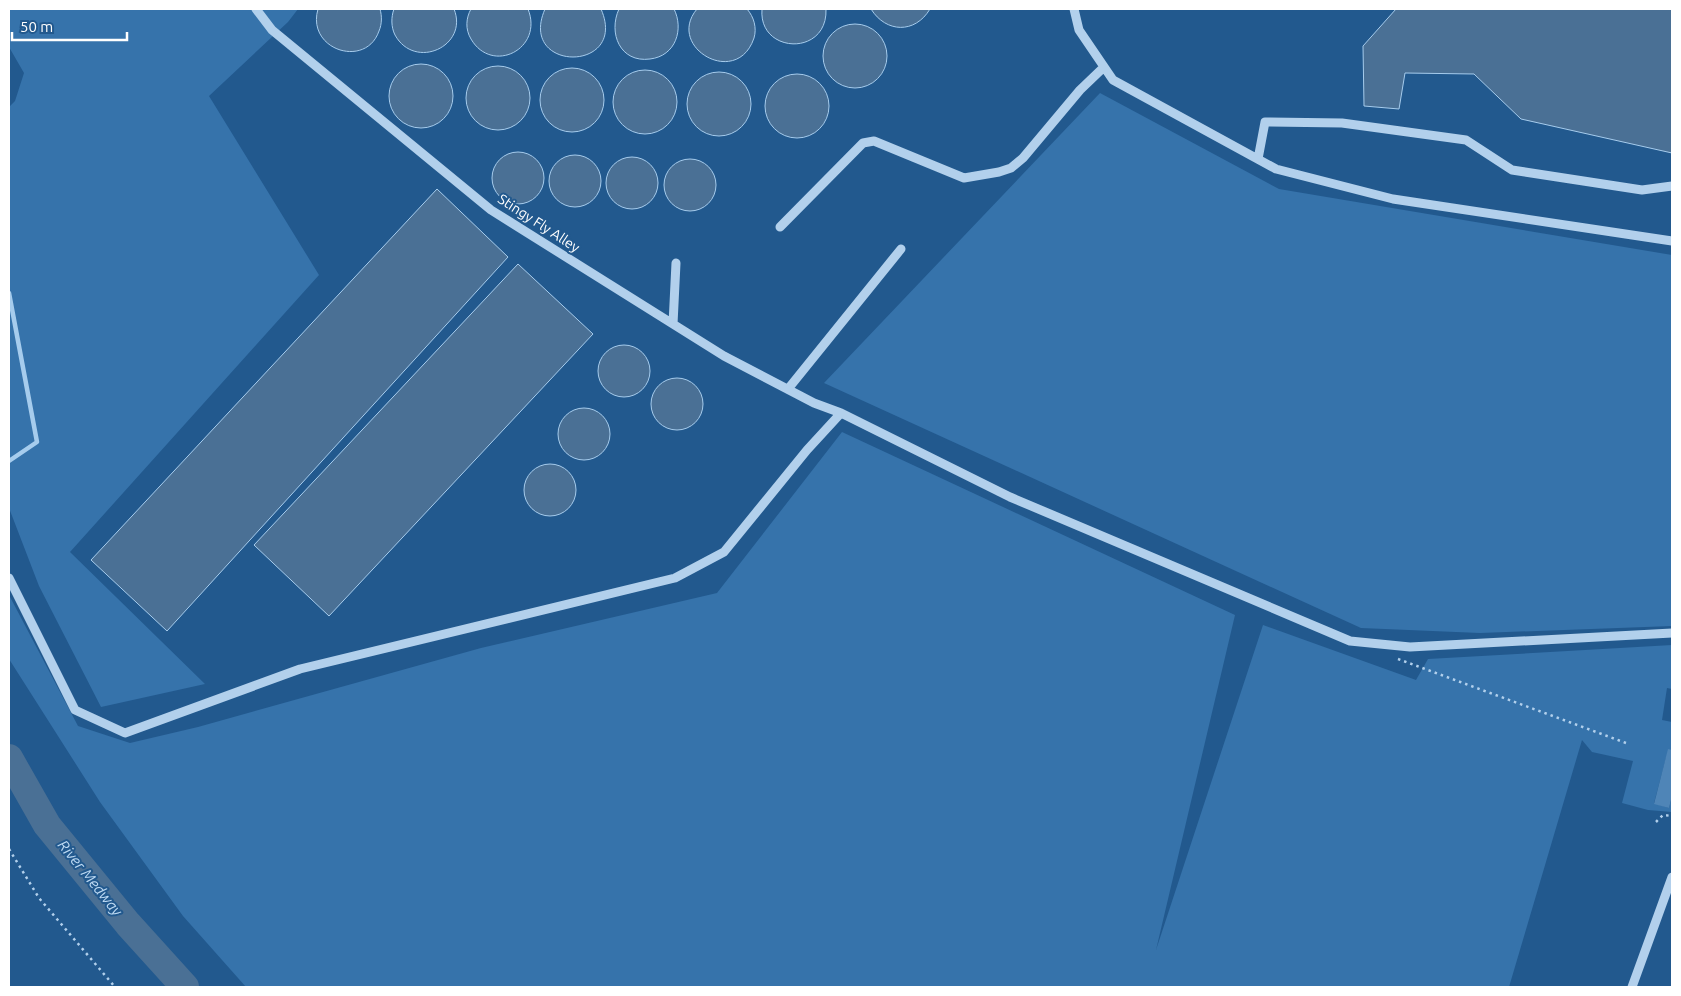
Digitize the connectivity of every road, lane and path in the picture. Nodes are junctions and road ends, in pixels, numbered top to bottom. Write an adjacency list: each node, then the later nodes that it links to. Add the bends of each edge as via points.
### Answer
1 (256, 9): 10 (lane, Stingy Fly Alley, via 272,30 491,210)
2 (1074, 9): 3 (lane, via 1079,30)
3 (1104, 67): 4 (lane, via 1113,80); 6 (lane, via 1011,168 964,178 874,141 863,143)
4 (1258, 159): 5 (lane, via 1265,122 1342,123 1466,140 1512,170 1642,190); 7 (lane, via 1276,169 1393,199)
5 (1672, 186)
6 (780, 227)
7 (1672, 241)
8 (902, 250): 11 (lane)
9 (676, 263): 10 (lane)
10 (673, 324): 11 (lane, Stingy Fly Alley)
11 (788, 390): 12 (lane, Stingy Fly Alley)
12 (841, 413): 13 (lane, via 724,552 675,578 300,669 125,733 75,710); 14 (lane, Stingy Fly Alley, via 1010,497 1350,641 1410,647)
13 (9, 578)
14 (1672, 633)
15 (1396, 658): 16 (path)
16 (1626, 743)
17 (1672, 816): 18 (path, via 1663,815)
18 (1656, 822)
19 (9, 849): 21 (path, via 39,898)
20 (1672, 877): 22 (lane)
21 (115, 987)
22 (1632, 987)

